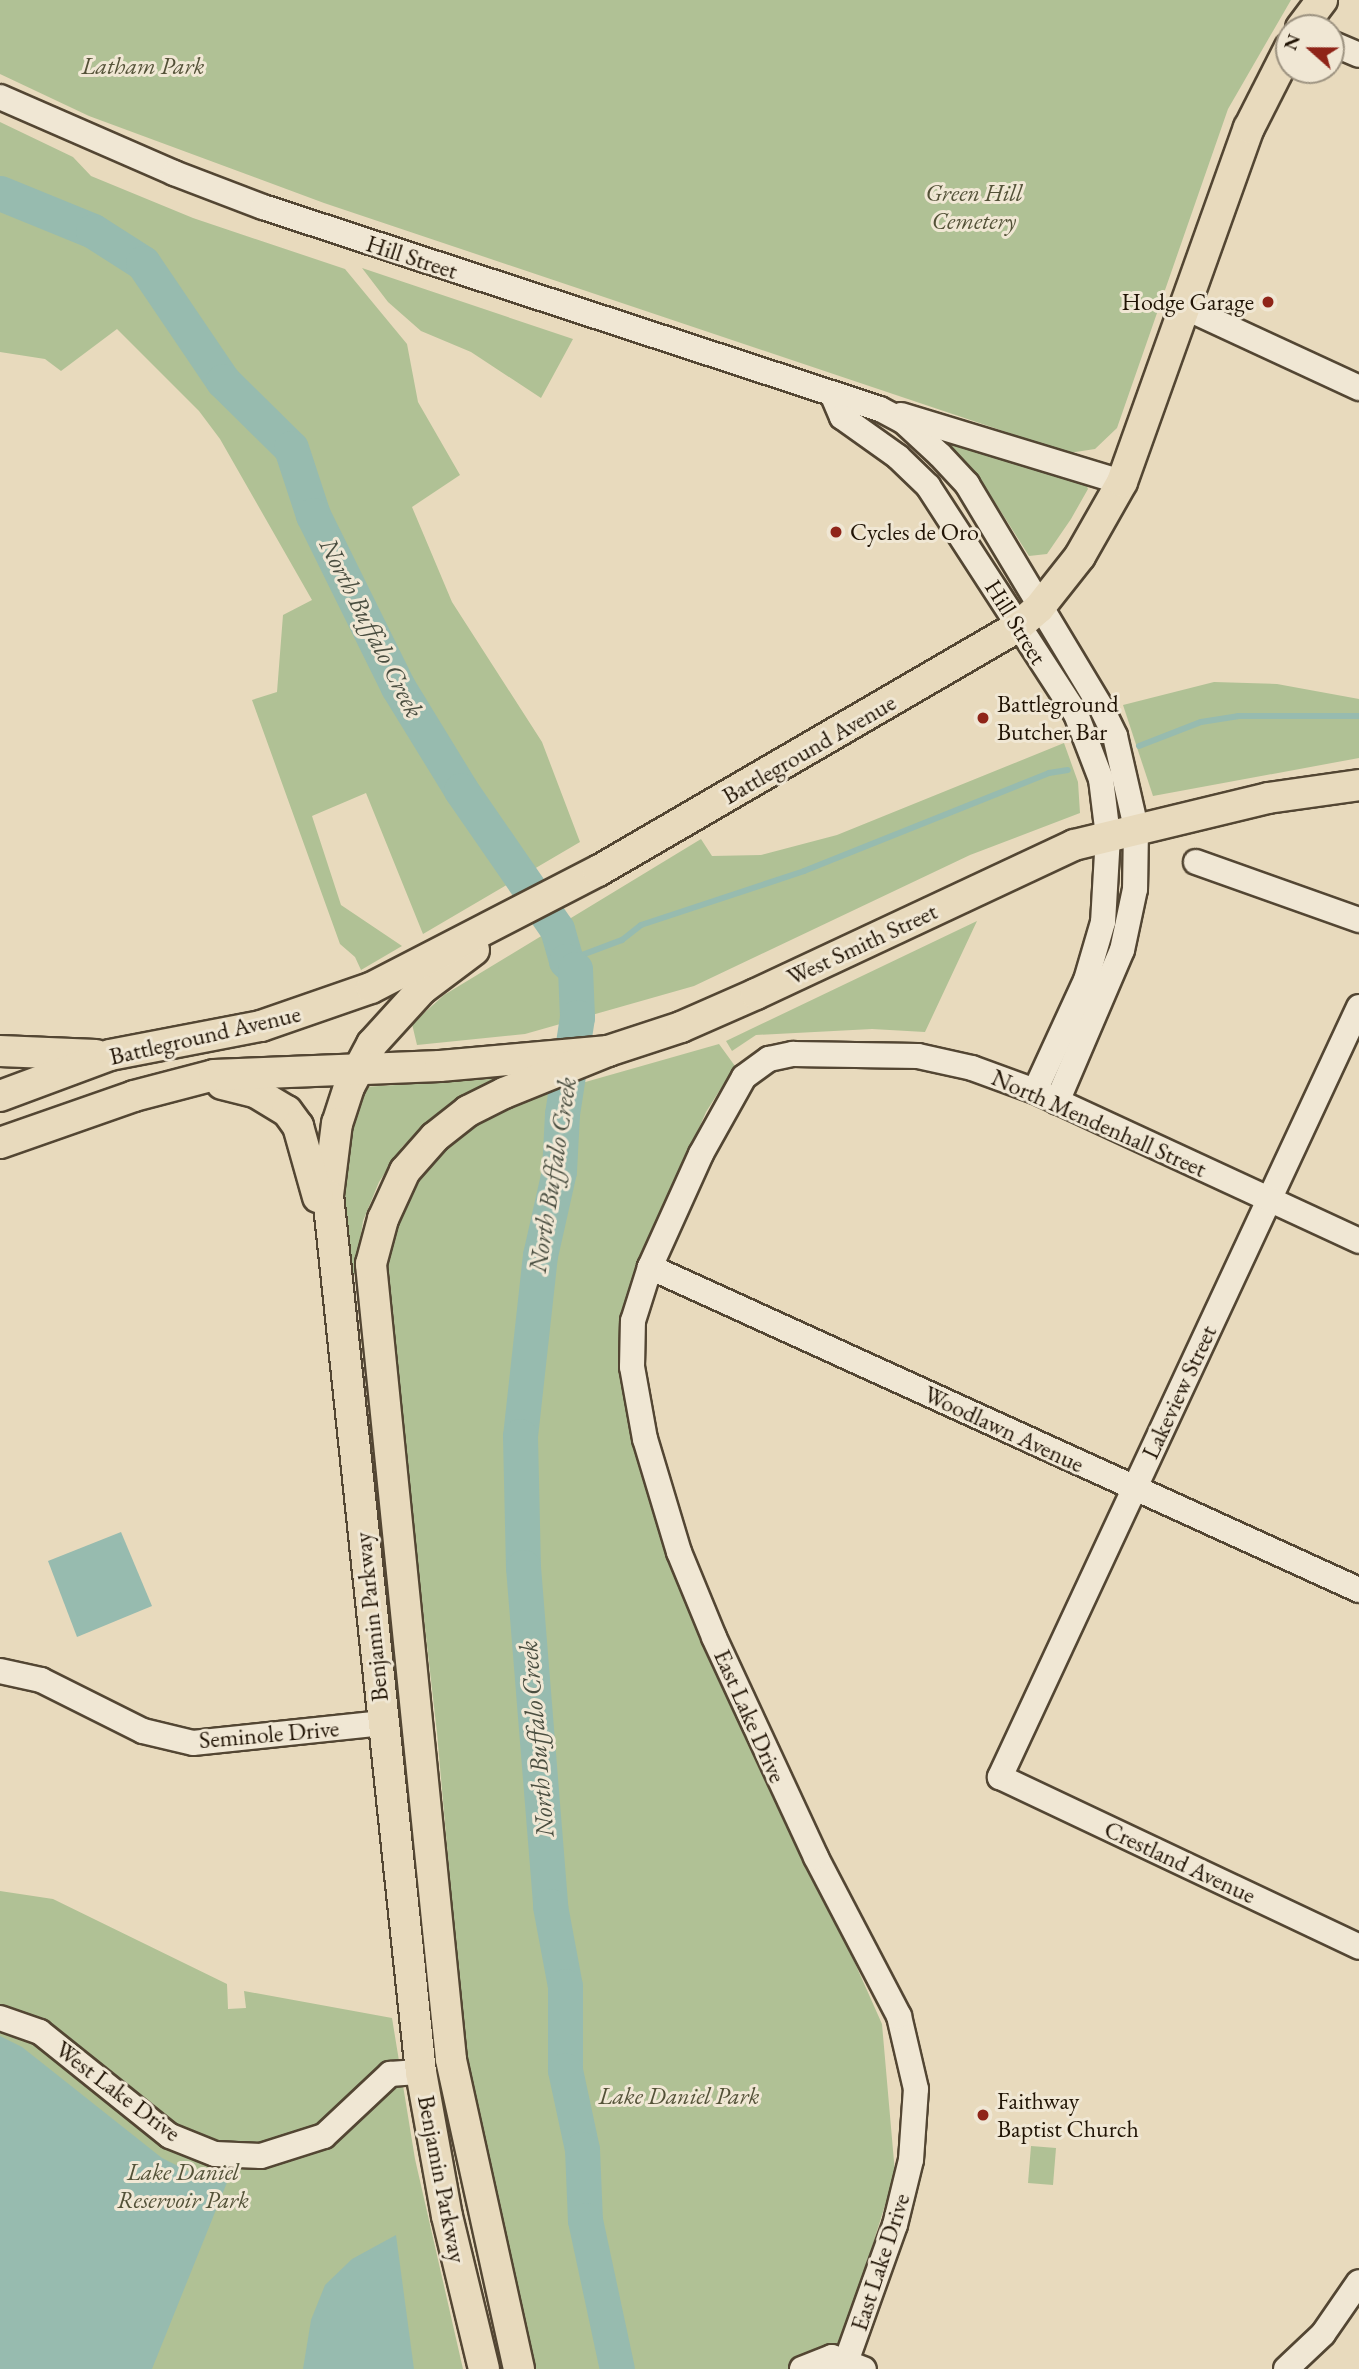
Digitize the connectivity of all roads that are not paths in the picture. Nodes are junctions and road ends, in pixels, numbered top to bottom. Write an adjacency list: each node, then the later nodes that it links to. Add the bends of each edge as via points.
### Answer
1 (1275, 77): 3 (main road, Battleground Avenue, via 1249,128)
2 (0, 97): 5 (street, Hill Street, via 263,207)
3 (1184, 307): 4 (street); 7 (main road, Battleground Avenue)
4 (1359, 388)
5 (833, 396): 6 (street, Hill Street); 8 (street, Hill Street, via 842,416 898,457 928,486)
6 (880, 409): 7 (street, Hill Street); 8 (street, Hill Street, via 903,421 968,484)
7 (1122, 482): 8 (main road, Battleground Avenue, via 1100,526)
8 (1028, 618): 10 (street, Hill Street, via 1115,736); 13 (main road, Battleground Avenue)
9 (1359, 785): 10 (main road, West Smith Street, via 1268,798)
10 (1122, 832): 18 (main road, West Smith Street, via 1074,845 681,1027); 22 (street, Hill Street, via 1135,889 1122,950)
11 (1196, 862): 12 (street)
12 (1359, 920)
13 (502, 923): 16 (main road, Battleground Avenue, via 460,939 371,988 305,1012 261,1026); 17 (main road, Benjamin Parkway, via 399,1011)
14 (1359, 1007): 24 (street, Lakeview Street)
15 (0, 1051): 16 (main road)
16 (110, 1055): 21 (main road, Battleground Avenue)
17 (359, 1066): 18 (main road, West Smith Street); 20 (main road, Battleground Avenue, via 215,1075); 26 (main road, Benjamin Parkway, via 337,1123 330,1159)
18 (542, 1068): 39 (main road, Benjamin Parkway, via 468,1111 435,1137 405,1171 383,1219 371,1264 452,2059)
19 (748, 1073): 22 (street, North Mendenhall Street, via 769,1059 793,1054 883,1054 972,1068); 27 (street, East Lake Drive, via 701,1154)
20 (190, 1081): 23 (main road, Battleground Avenue); 26 (main road, via 255,1092 287,1111 307,1152)
21 (0, 1096)
22 (1046, 1096): 24 (street, North Mendenhall Street)
23 (0, 1143)
24 (1269, 1199): 25 (street, North Mendenhall Street); 28 (street, Lakeview Street)
25 (1359, 1241)
26 (331, 1256): 31 (main road, Benjamin Parkway)
27 (650, 1267): 28 (street, Woodlawn Avenue); 37 (street, East Lake Drive, via 633,1321 632,1367 645,1440 679,1552 752,1726 899,2016 909,2046 916,2118 911,2160)
28 (1135, 1489): 29 (street, Woodlawn Avenue); 32 (street, Lakeview Street)
29 (1359, 1590)
30 (0, 1671): 31 (street, Seminole Drive, via 41,1680 143,1731 193,1743)
31 (383, 1723): 35 (main road, Benjamin Parkway)
32 (1000, 1777): 33 (street, Crestland Avenue)
33 (1359, 1947)
34 (0, 2018): 35 (street, West Lake Drive, via 40,2032 170,2136 215,2154 261,2156 324,2136 390,2074)
35 (421, 2072): 38 (main road, Benjamin Parkway, via 447,2216)
36 (1357, 2290): 41 (street, via 1324,2334)
37 (856, 2364): 40 (street, via 818,2359)
38 (484, 2369)
39 (519, 2369)
40 (802, 2369)
41 (1286, 2369)

